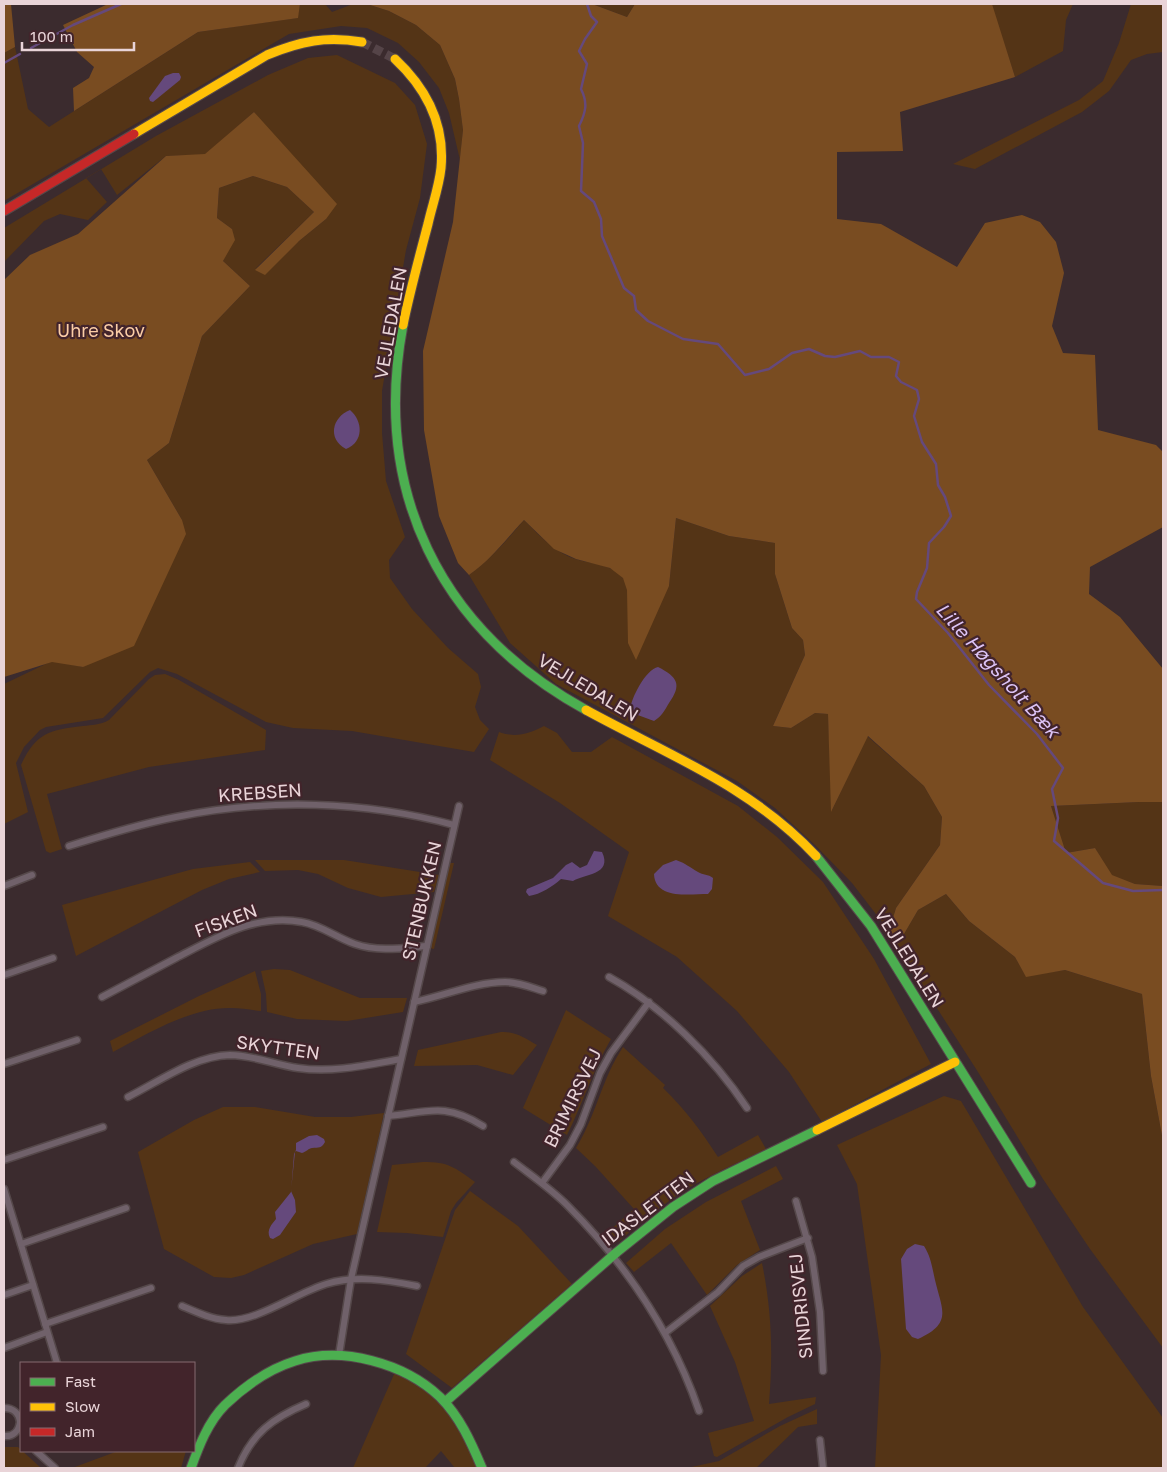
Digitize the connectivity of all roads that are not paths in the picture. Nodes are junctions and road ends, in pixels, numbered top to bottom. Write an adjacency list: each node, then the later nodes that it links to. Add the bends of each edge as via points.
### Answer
1 (362, 42): 3 (street, via 327,37 286,46)
2 (395, 59): 19 (street, VEJLEDALEN, via 412,75 428,99 440,130 442,146 439,182 409,302 396,384 400,465 421,536 436,567 484,634 532,677 587,711 728,784 795,834 847,892 871,926)
3 (4, 211)
4 (459, 806): 5 (street, STENBUKKEN)
5 (454, 825): 6 (street, KREBSEN, via 330,805 245,806 176,816); 9 (street, STENBUKKEN)
6 (69, 846)
7 (32, 875): 8 (street)
8 (4, 886)
9 (427, 946): 14 (street, FISKEN, via 374,948 355,944 304,922 265,921 220,935); 15 (street, STENBUKKEN)
10 (53, 958): 11 (street)
11 (4, 975)
12 (609, 977): 16 (street)
13 (543, 991): 15 (street, via 505,982)
14 (102, 997)
15 (414, 1002): 18 (street, STENBUKKEN)
16 (648, 1002): 22 (street, via 699,1049); 28 (street, BRIMIRSVEJ, via 611,1053 570,1145)
17 (77, 1040): 20 (street)
18 (401, 1059): 21 (street, SKYTTEN, via 324,1070 231,1055 193,1064); 23 (street, STENBUKKEN)
19 (955, 1062): 29 (street, VEJLEDALEN); 36 (street, IDASLETTEN, via 713,1181 657,1219)
20 (4, 1064)
21 (128, 1097)
22 (747, 1108)
23 (388, 1116): 24 (street, via 430,1109 464,1116); 37 (street, STENBUKKEN)
24 (483, 1126)
25 (103, 1127): 26 (street)
26 (4, 1160)
27 (514, 1162): 28 (street)
28 (542, 1183): 36 (street)
29 (1031, 1183)
30 (4, 1189): 32 (street)
31 (796, 1201): 34 (street, SINDRISVEJ)
32 (6, 1204): 35 (street)
33 (126, 1208): 35 (street)
34 (808, 1238): 45 (street, SINDRISVEJ, via 743,1266 718,1292); 49 (street, SINDRISVEJ, via 820,1312)
35 (21, 1244): 38 (street)
36 (613, 1256): 45 (street); 50 (street, IDASLETTEN)
37 (351, 1279): 39 (street); 42 (street, via 301,1293 239,1320 213,1318); 47 (street, STENBUKKEN)
38 (33, 1285): 41 (street); 43 (street)
39 (417, 1286)
40 (151, 1288): 43 (street)
41 (4, 1295)
42 (182, 1306)
43 (45, 1324): 44 (street)
44 (48, 1332): 46 (street); 48 (street)
45 (665, 1333): 53 (street)
46 (4, 1348)
47 (339, 1355): 50 (street, via 393,1366 416,1378); 60 (street, via 295,1361 274,1369 242,1389 208,1428)
48 (57, 1362)
49 (823, 1372)
50 (445, 1402): 62 (street, via 468,1432)
51 (306, 1404): 61 (street, via 283,1414 263,1429 242,1457)
52 (4, 1408): 54 (street, via 12,1409)
53 (699, 1411)
54 (20, 1418): 55 (street)
55 (19, 1434): 56 (street)
56 (4, 1436)
57 (820, 1440): 63 (street)
58 (37, 1452): 59 (street)
59 (55, 1468)
60 (191, 1468)
61 (238, 1468)
62 (482, 1468)
63 (823, 1468)

